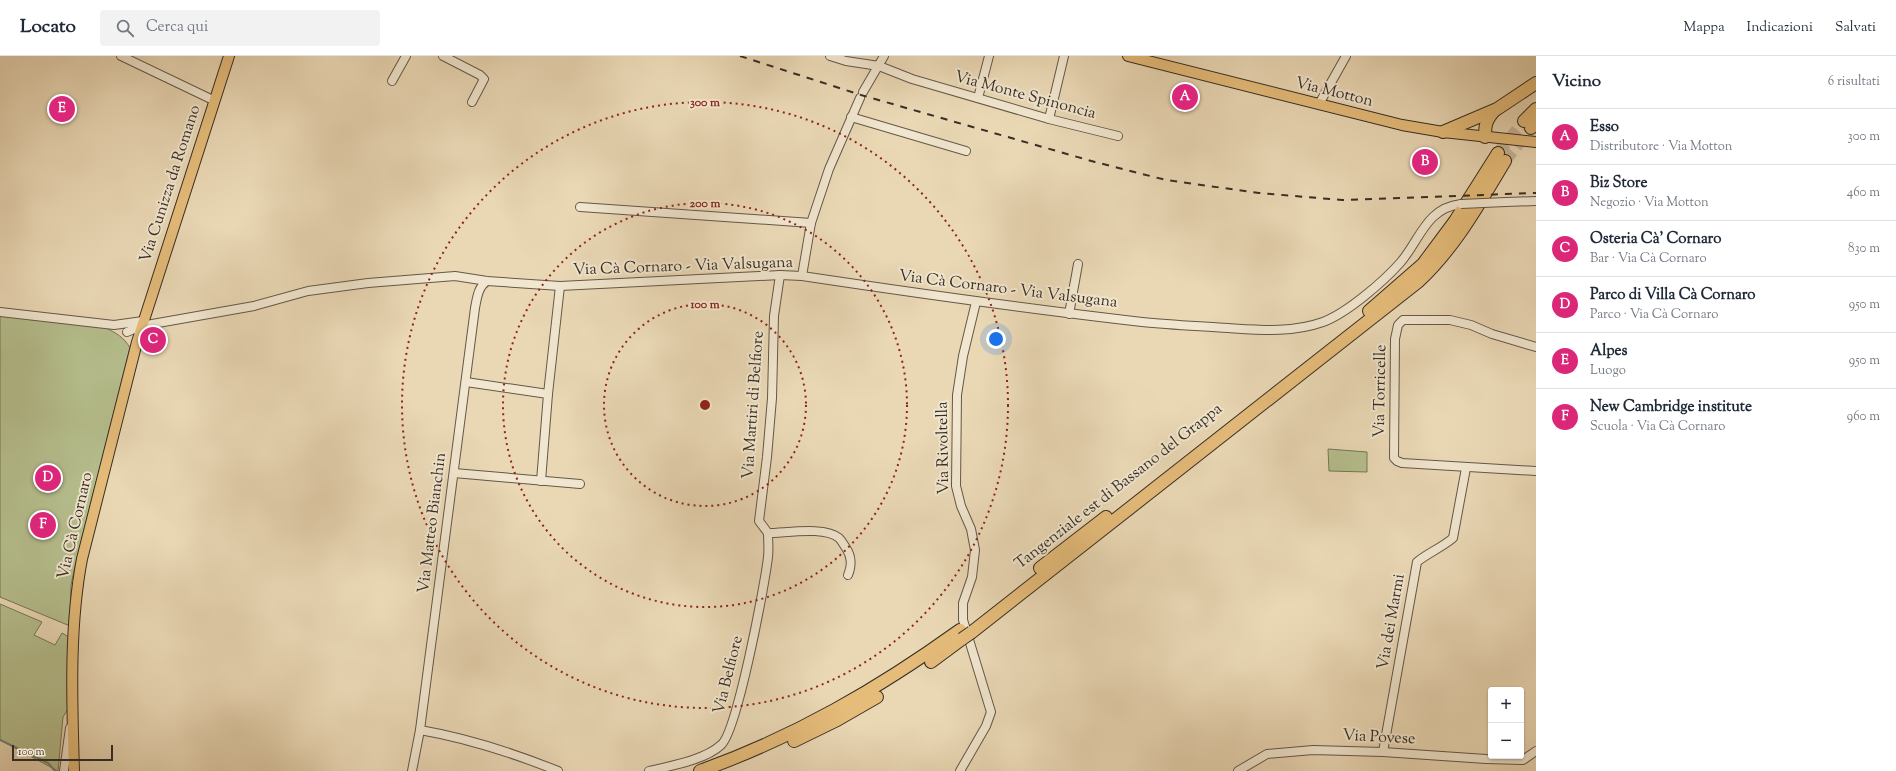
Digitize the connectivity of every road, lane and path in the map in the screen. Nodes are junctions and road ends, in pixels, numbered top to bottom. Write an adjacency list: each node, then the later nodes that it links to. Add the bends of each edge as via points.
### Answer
1 (121, 56): 15 (street)
2 (229, 56): 15 (main road, Via Cunizza da Romano)
3 (406, 56): 12 (street)
4 (443, 56): 16 (street, via 484,79)
5 (830, 56): 11 (street, Via Monte Spinoncia)
6 (884, 56): 11 (street)
7 (989, 56): 14 (street)
8 (1064, 56): 21 (street)
9 (1128, 56): 17 (main road, Via Motton)
10 (1346, 56): 17 (street)
11 (879, 66): 14 (street, Via Monte Spinoncia, via 912,79); 20 (street, via 861,95)
12 (392, 81)
13 (1536, 83): 18 (highway)
14 (978, 98): 21 (street, Via Monte Spinoncia)
15 (213, 100): 40 (main road, Via Cunizza da Romano)
16 (472, 102)
17 (1319, 104): 23 (main road, Via Motton, via 1402,125)
18 (1497, 109): 23 (highway); 25 (highway, via 1487,119)
19 (1536, 109): 22 (highway)
20 (851, 118): 27 (street); 31 (street, via 829,169)
21 (1049, 119): 24 (street, Via Monte Spinoncia)
22 (1530, 124)
23 (1443, 132): 25 (main road, Via Motton)
24 (1118, 136)
25 (1485, 136): 26 (main road, Via Motton)
26 (1536, 142)
27 (966, 151)
28 (1501, 157): 54 (highway, Tangenziale est di Bassano del Grappa, via 1456,241 1419,281)
29 (1536, 201): 39 (street, Via Cà Cornaro - Via Valsugana, bridge, via 1461,204 1439,210 1430,218 1399,264 1361,298 1342,313 1301,328 1264,331 1202,328)
30 (580, 207): 31 (street)
31 (811, 223): 34 (street)
32 (1078, 264): 39 (street)
33 (780, 275): 34 (street, Via Cà Cornaro - Via Valsugana); 36 (street, Via Cà Cornaro - Via Valsugana); 52 (street, Via Martiri di Belfiore, via 774,316 772,398 759,521)
34 (802, 276): 37 (street, Via Cà Cornaro - Via Valsugana)
35 (488, 281): 36 (street, Via Cà Cornaro - Via Valsugana); 40 (street, Via Cà Cornaro - Via Valsugana, via 455,276 368,283 316,290 254,306); 45 (street, Via Matteo Bianchin, via 478,294)
36 (560, 286): 46 (street)
37 (976, 302): 39 (street, Via Cà Cornaro - Via Valsugana); 66 (street, Via Rivoltella, via 957,395 956,486 971,529 975,550 972,577 963,603 963,620 991,712 986,726)
38 (0, 312): 41 (street)
39 (1069, 314)
40 (142, 324): 41 (street); 42 (street); 43 (main road, Via Cà Cornaro)
41 (114, 325): 42 (street)
42 (127, 332): 43 (street)
43 (136, 342): 55 (main road, Via Cà Cornaro, via 76,591)
44 (1536, 347): 47 (street, Via Torricelle, via 1450,320 1402,320 1398,325 1395,339 1394,458 1402,463)
45 (466, 382): 46 (street); 49 (street, Via Matteo Bianchin)
46 (548, 394): 50 (street)
47 (1466, 468): 48 (street, Via Torricelle); 58 (street, Via dei Marmi, via 1453,538 1417,562)
48 (1536, 471)
49 (454, 473): 50 (street); 56 (street, Via Matteo Bianchin)
50 (541, 481): 51 (street)
51 (580, 484)
52 (768, 532): 53 (street, via 830,533 839,538 848,551 851,559); 63 (street, Via Belfiore, via 768,556 762,595 742,686 728,734 722,745 710,752)
53 (848, 574)
54 (966, 631): 64 (highway, Tangenziale est di Bassano del Grappa, via 864,695 737,758); 65 (highway, Tangenziale est di Bassano del Grappa, via 916,672 837,720 771,752)
55 (73, 720): 59 (street, via 69,730); 60 (main road, Via Cà Cornaro)
56 (420, 730): 61 (street, Via Matteo Bianchin); 62 (street, via 495,748)
57 (1536, 751): 58 (street, Via Povese, via 1523,760)
58 (1383, 752): 67 (street, Via Povese, via 1313,750 1267,754)
59 (64, 771)
60 (74, 771)
61 (412, 771)
62 (558, 771)
63 (649, 771)
64 (700, 771)
65 (723, 771)
66 (960, 771)
67 (1238, 771)

